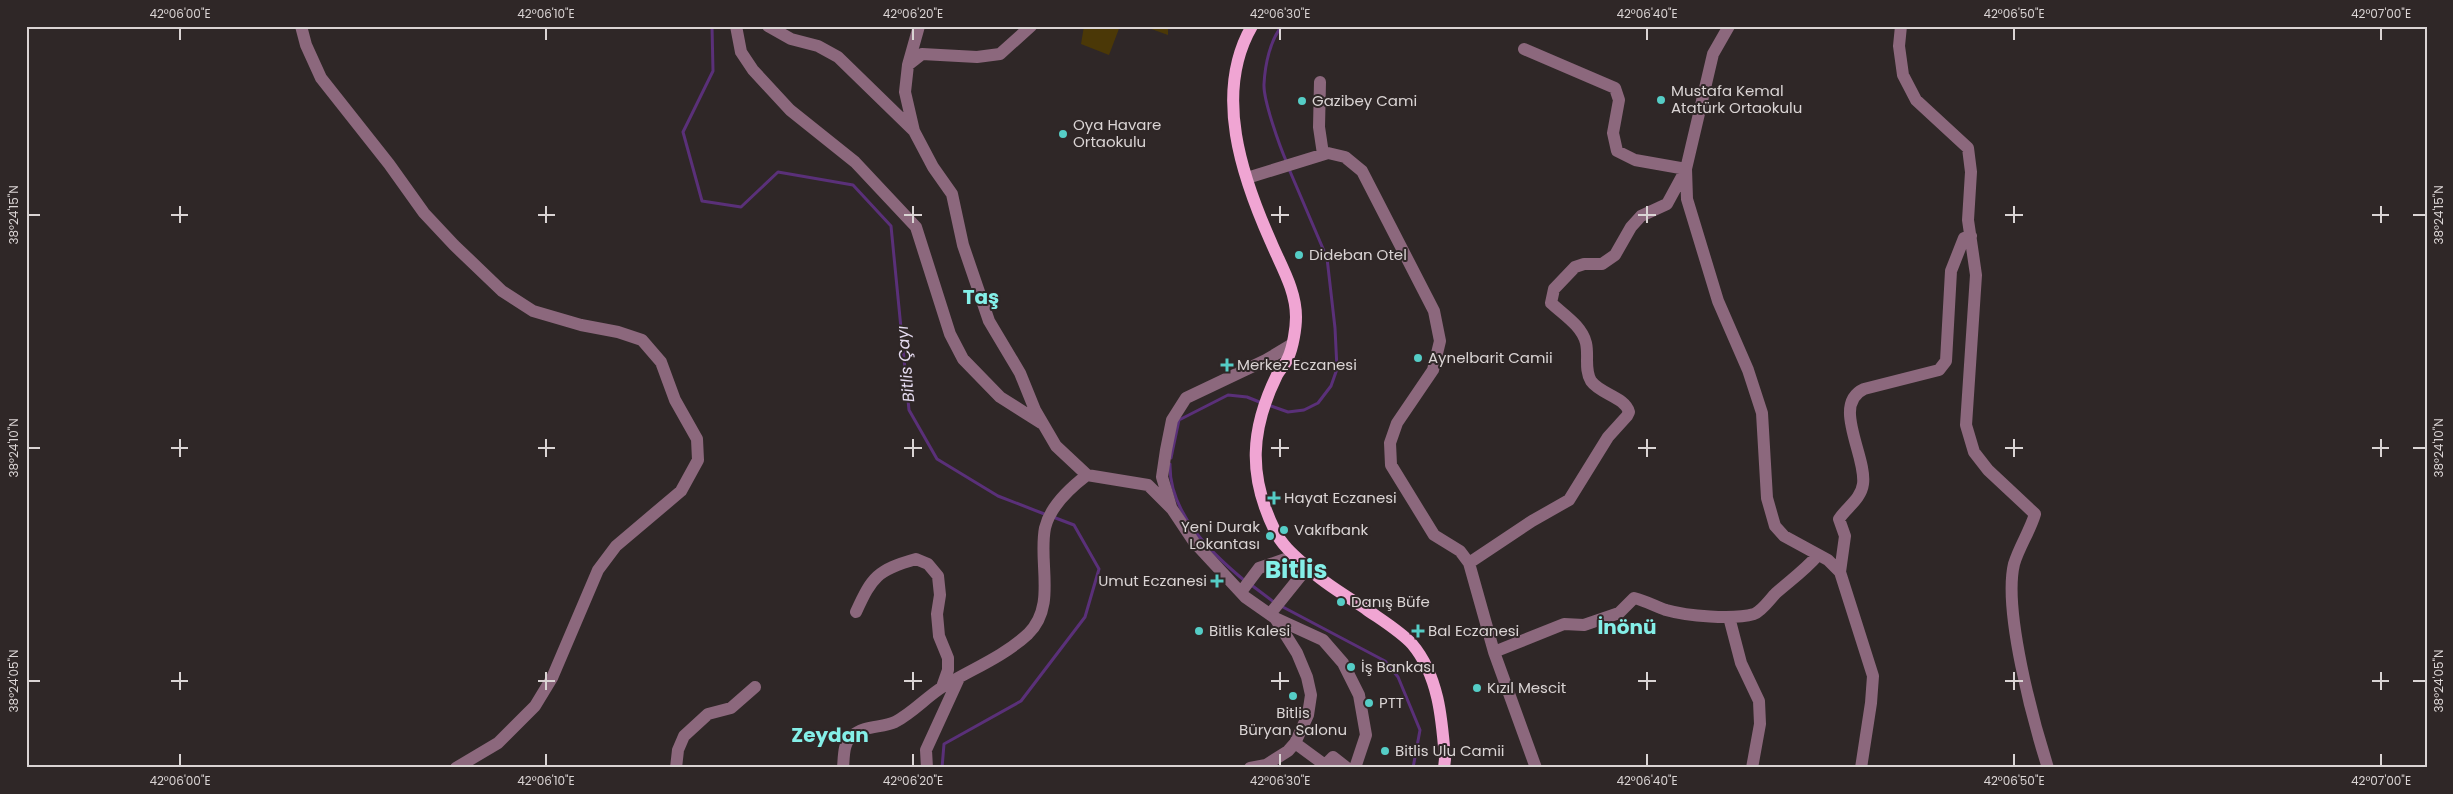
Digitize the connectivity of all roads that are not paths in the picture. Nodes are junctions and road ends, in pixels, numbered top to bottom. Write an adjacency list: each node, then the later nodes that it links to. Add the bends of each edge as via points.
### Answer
1 (301, 26): 36 (street, via 322,78 424,213 454,245 502,291 533,311 642,340 661,362 674,400 697,439 698,460 681,491 616,546 598,570 552,678 534,706 498,743)
2 (736, 26): 18 (street, via 741,52 753,70 790,110 855,162 916,227 950,334 963,359 1000,397)
3 (768, 26): 12 (street, via 791,39 818,46 838,56)
4 (919, 26): 10 (street)
5 (1031, 26): 10 (street, via 1000,54 977,57 922,54)
6 (1252, 26): 15 (main road, via 1236,68 1233,94 1238,147)
7 (1729, 26): 14 (street, via 1713,54)
8 (1901, 26): 16 (street, via 1899,46 1903,75 1916,100 1968,148)
9 (1524, 49): 14 (street, via 1616,88 1620,100 1613,133 1617,151 1634,160)
10 (908, 65): 12 (street, via 905,92)
11 (1320, 82): 13 (street, via 1319,127)
12 (914, 131): 18 (street, via 952,194 963,245 989,321 1020,373)
13 (1323, 154): 15 (street); 23 (street, via 1345,157 1362,171 1434,311 1440,342 1433,370 1397,422 1390,443 1391,465 1434,535 1460,551)
14 (1686, 169): 21 (street, via 1687,200 1695,230 1718,301 1748,370 1762,413 1767,498 1775,526 1784,536); 23 (street, via 1667,204 1641,216 1616,254 1602,264 1575,267 1554,289 1551,303 1581,330 1586,344 1587,371 1592,382 1624,405 1629,412 1627,416 1608,437 1569,500 1532,520)
15 (1247, 178): 17 (main road, via 1257,211 1293,291 1296,317)
16 (1971, 236): 25 (street, via 1964,238 1951,271 1946,361 1943,366 1939,370 1864,389 1850,402 1848,410 1860,456 1863,484 1858,497 1839,519 1845,536); 47 (street, via 1976,275 1966,425 1974,452 2034,514 2031,529 2014,563 2012,593 2016,634 2038,737)
17 (1291, 345): 20 (street, via 1186,398 1172,420 1163,468 1162,477); 22 (main road, via 1289,357 1268,395 1255,445 1258,490 1276,534)
18 (1043, 424): 19 (street, via 1056,446)
19 (1086, 475): 20 (street, via 1148,485); 31 (street, via 1068,489 1046,527 1042,613 1029,633 1003,654)
20 (1172, 509): 26 (street, via 1194,542)
21 (1818, 555): 25 (street); 29 (street, via 1755,613)
22 (1294, 556): 24 (main road); 26 (street, via 1259,568)
23 (1469, 563): 30 (street)
24 (1307, 568): 28 (street); 43 (main road, via 1321,582 1366,609 1412,644 1430,674 1439,702)
25 (1840, 572): 46 (street, via 1873,676)
26 (1242, 590): 28 (street)
27 (856, 612): 33 (street, via 867,586 882,572 916,559 928,564 938,576 939,636 948,658)
28 (1273, 614): 34 (street, via 1297,653 1311,695 1308,715); 42 (street, via 1323,640 1343,663 1359,695 1366,735)
29 (1730, 617): 30 (street, via 1666,610 1634,598 1619,613 1584,625 1564,624); 45 (street, via 1741,663 1758,701 1760,724)
30 (1494, 652): 44 (street)
31 (959, 678): 33 (street); 39 (street, via 926,750)
32 (754, 687): 37 (street, via 731,708 708,714 684,736)
33 (942, 687): 38 (street, via 912,713 852,736 845,745)
34 (1295, 743): 35 (street); 40 (street, via 1266,765)
35 (1324, 766): 41 (street, via 1333,757)
36 (456, 768)
37 (676, 768)
38 (844, 768)
39 (927, 768)
40 (1250, 768)
41 (1347, 768)
42 (1355, 768)
43 (1444, 768)
44 (1536, 768)
45 (1752, 768)
46 (1861, 768)
47 (2048, 768)

